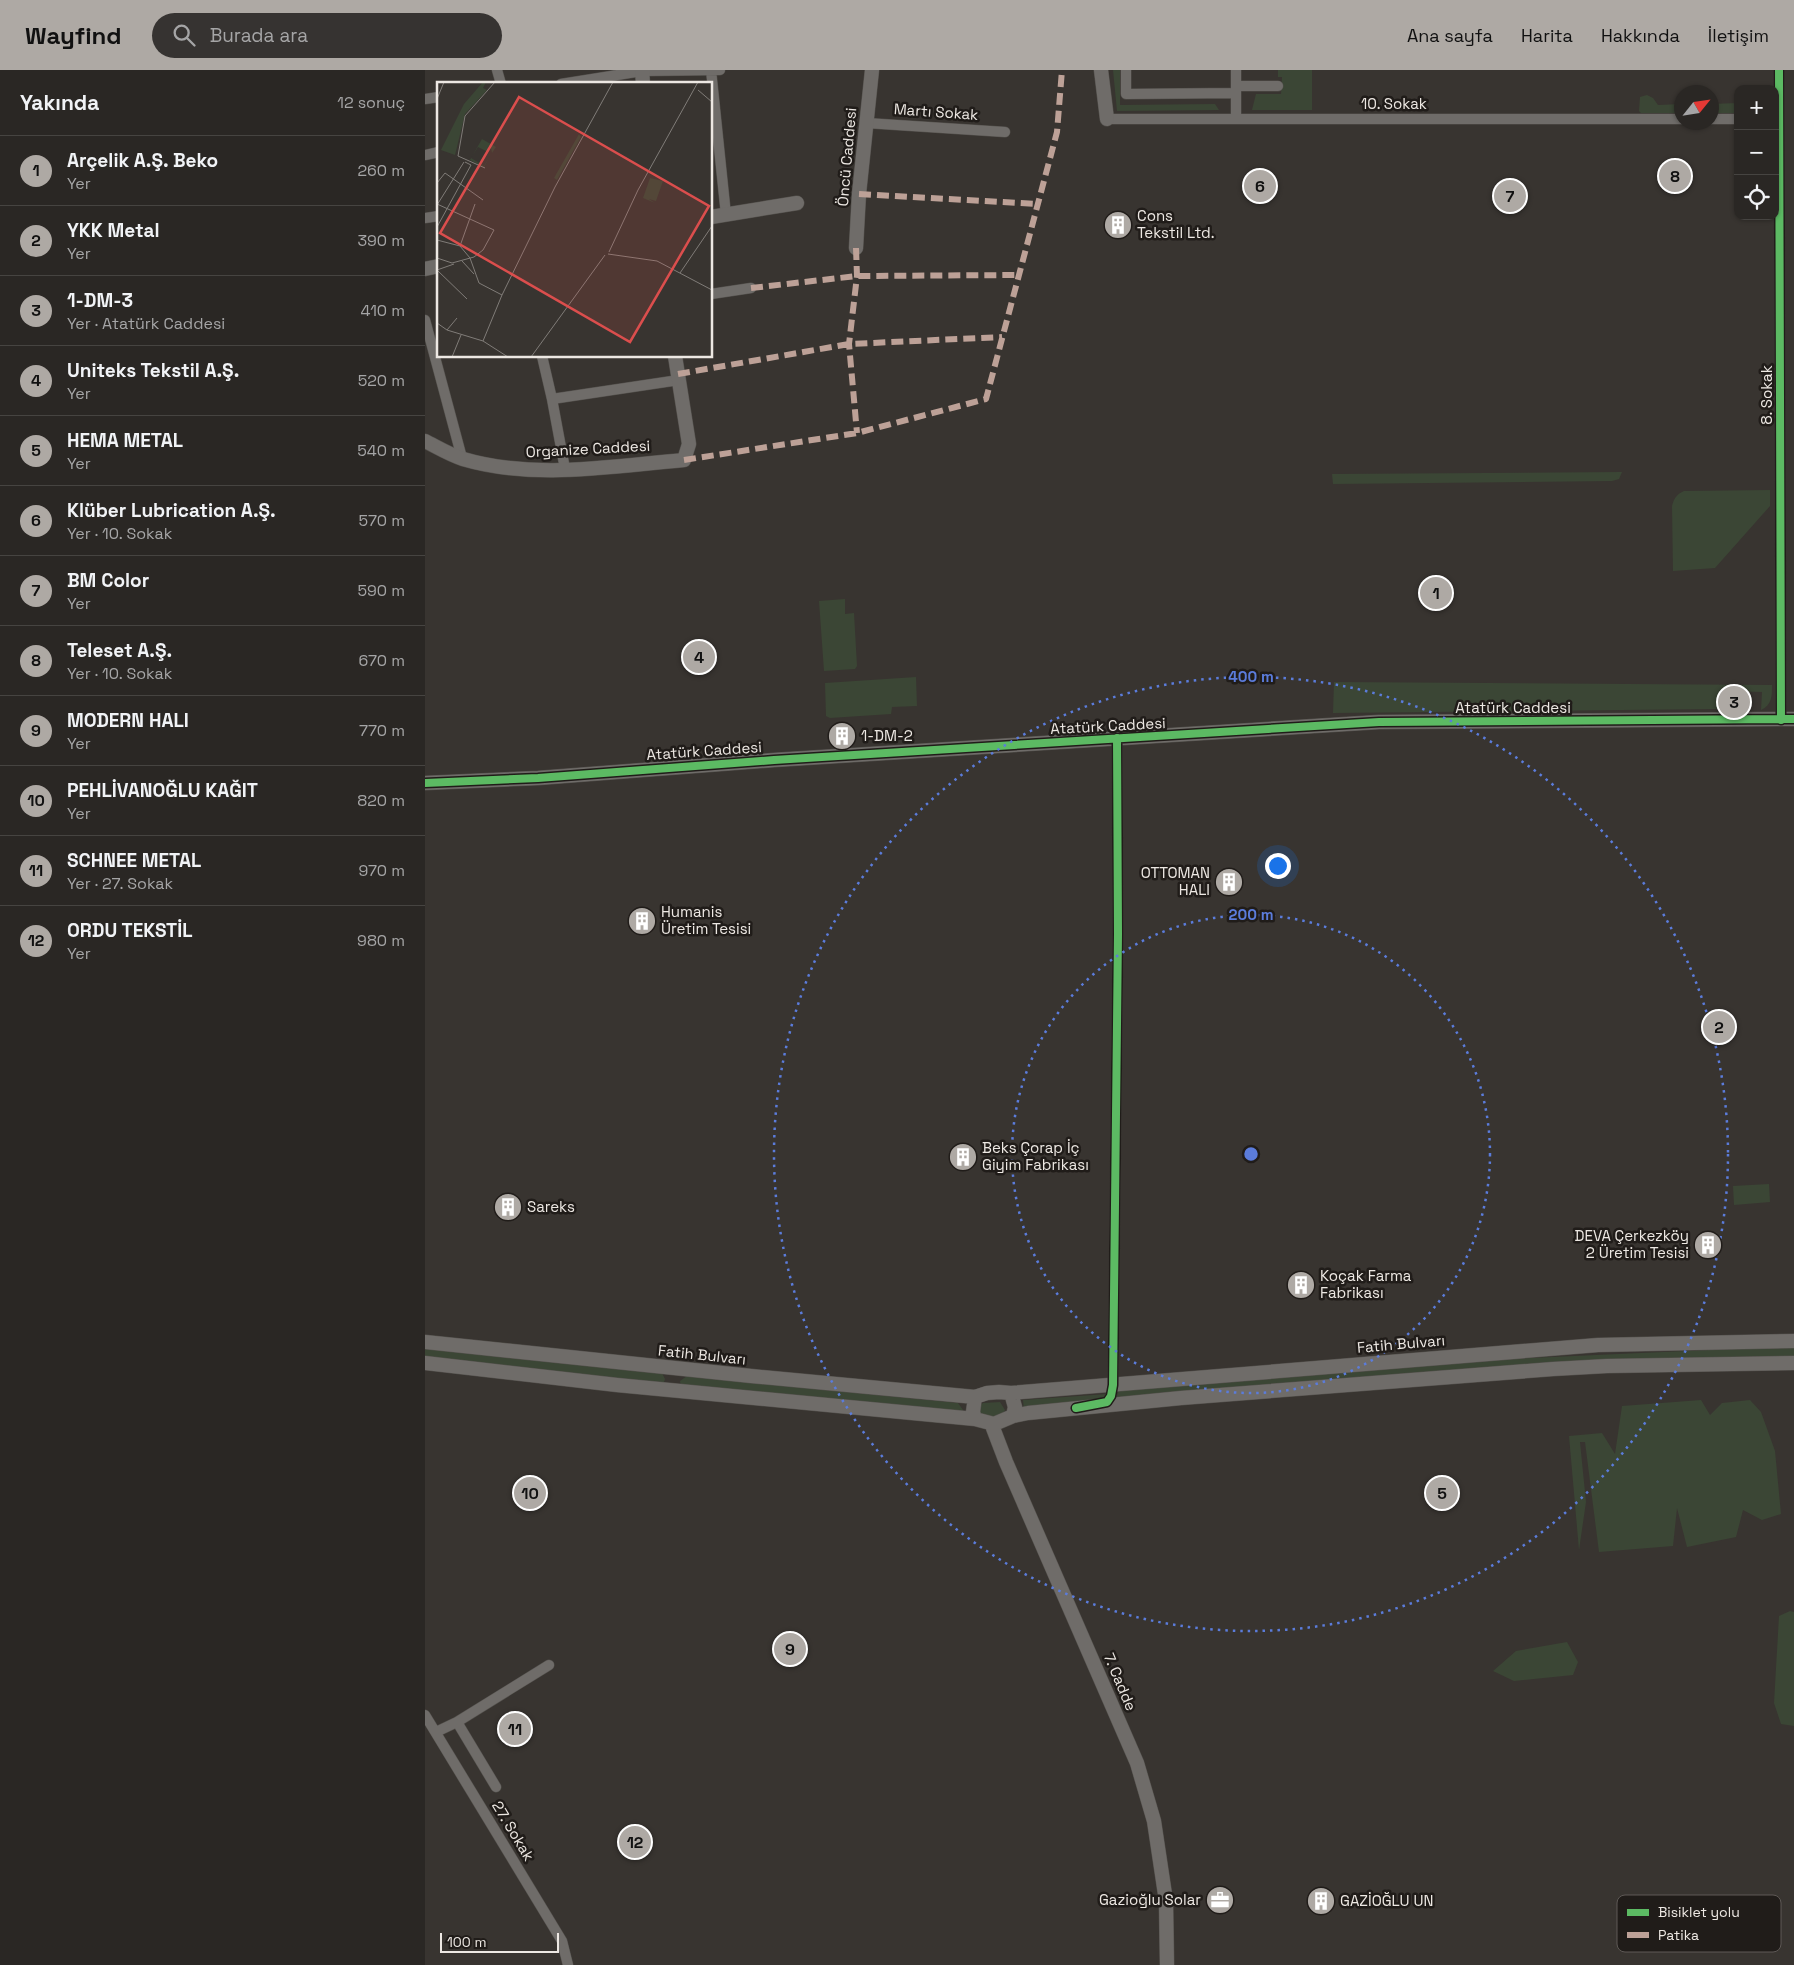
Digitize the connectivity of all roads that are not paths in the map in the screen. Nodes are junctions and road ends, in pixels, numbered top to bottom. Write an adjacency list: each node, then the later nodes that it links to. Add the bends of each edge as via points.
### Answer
1 (642, 70): 2 (street); 9 (street)
2 (711, 70): 3 (street)
3 (720, 70)
4 (872, 70): 19 (main road, Öncü Caddesi)
5 (1101, 70): 14 (main road)
6 (1126, 70): 13 (street, via 1126,94)
7 (1236, 70): 13 (street)
8 (1779, 70): 10 (street, 8. Sokak)
9 (573, 82)
10 (1778, 85)
11 (1278, 86): 13 (street)
12 (713, 89): 23 (street)
13 (1236, 89): 15 (street)
14 (1107, 119): 15 (street, 10. Sokak)
15 (1236, 119): 16 (street, 10. Sokak)
16 (1674, 119)
17 (1719, 119): 18 (street)
18 (1734, 120)
19 (866, 123): 21 (street, Martı Sokak); 25 (main road, Öncü Caddesi)
20 (1777, 130): 39 (street, 8. Sokak)
21 (1005, 132)
22 (797, 203): 23 (main road)
23 (726, 215): 24 (main road)
24 (713, 217)
25 (857, 248)
26 (751, 288): 27 (street)
27 (713, 294)
28 (425, 320): 29 (street)
29 (435, 343)
30 (439, 358): 37 (street)
31 (542, 358): 34 (street)
32 (675, 358): 33 (main road)
33 (679, 380): 34 (street); 38 (main road, Organize Caddesi, via 689,444 684,460)
34 (552, 399): 38 (street)
35 (425, 437): 36 (main road, Organize Caddesi)
36 (431, 444): 37 (main road, Organize Caddesi)
37 (462, 458): 38 (main road, Organize Caddesi, via 487,465)
38 (565, 470)
39 (1788, 720): 40 (main road, Atatürk Caddesi, via 1379,722)
40 (1117, 738): 41 (main road, Atatürk Caddesi); 46 (street)
41 (425, 783)
42 (1794, 1341): 46 (main road, Fatih Bulvarı, via 1598,1345)
43 (425, 1342): 48 (main road, Fatih Bulvarı)
44 (425, 1363): 51 (main road)
45 (1794, 1363): 49 (main road, via 1553,1369)
46 (1113, 1385): 47 (main road, Fatih Bulvarı); 49 (street, via 1107,1402)
47 (1011, 1393): 48 (main road, Fatih Bulvarı, via 987,1393); 50 (main road, via 1015,1407)
48 (975, 1397): 51 (main road)
49 (1076, 1408): 50 (main road)
50 (1013, 1416): 52 (main road)
51 (975, 1419): 52 (main road)
52 (994, 1424): 59 (main road, 7. Cadde, via 1006,1462 1137,1763 1155,1830 1166,1900)
53 (549, 1665): 55 (street)
54 (425, 1714): 56 (street, 27. Sokak)
55 (457, 1722): 56 (street); 57 (street)
56 (436, 1732): 58 (street, 27. Sokak, via 562,1941)
57 (496, 1787)
58 (568, 1965)
59 (1167, 1965)

